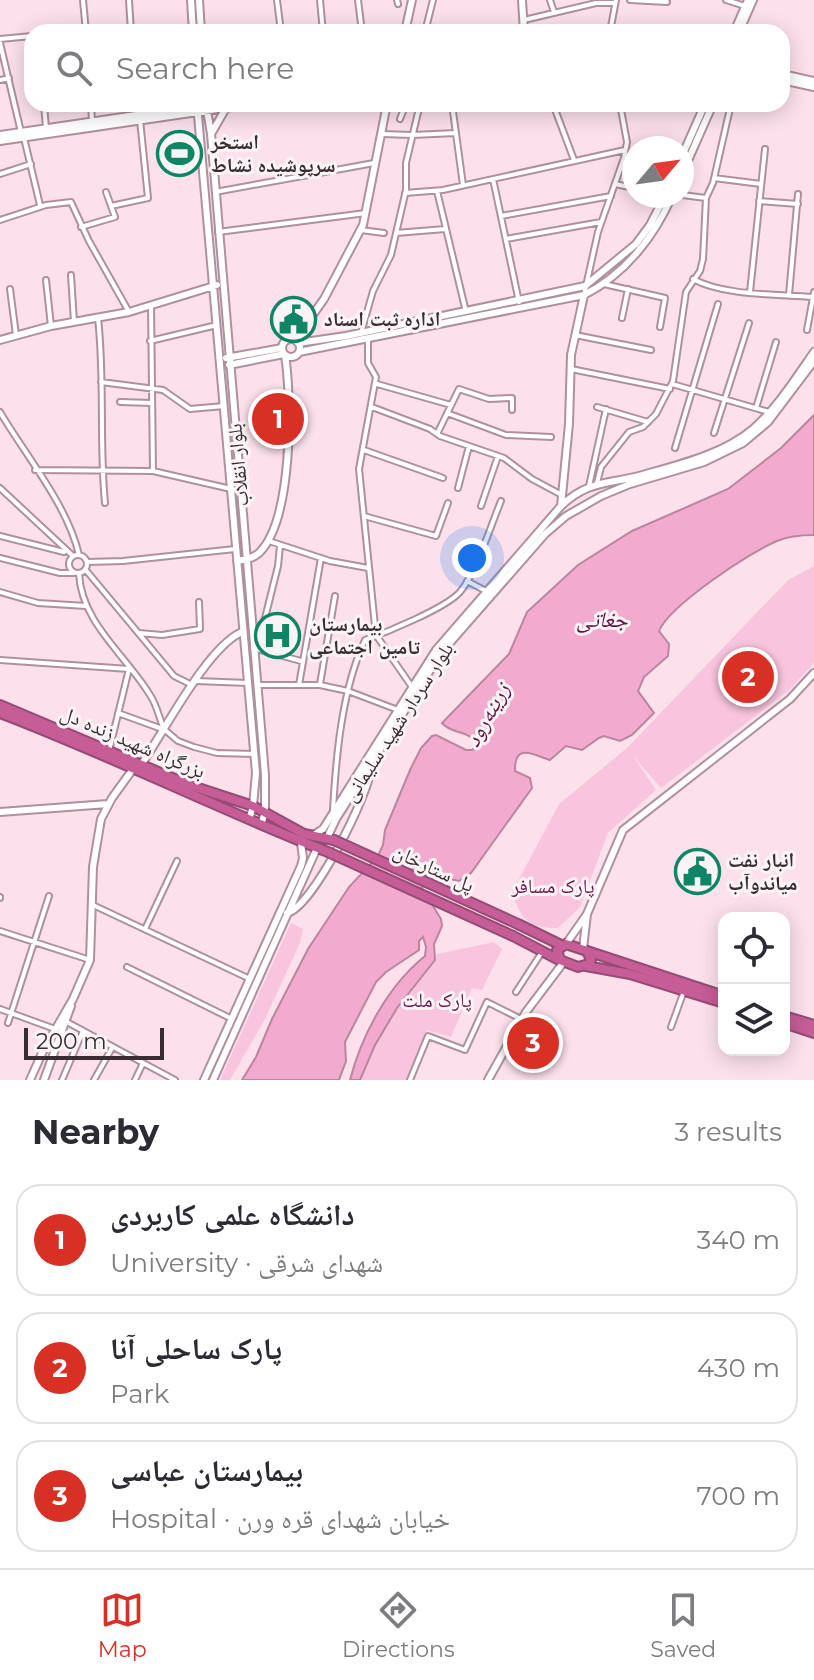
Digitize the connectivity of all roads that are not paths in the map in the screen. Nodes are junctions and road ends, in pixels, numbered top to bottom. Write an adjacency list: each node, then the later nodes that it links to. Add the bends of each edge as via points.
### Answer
1 (83, 0): 19 (street)
2 (129, 0): 20 (street)
3 (191, 0): 21 (main road)
4 (199, 0): 22 (main road)
5 (277, 0): 23 (street)
6 (320, 0): 24 (street)
7 (358, 0): 25 (street)
8 (412, 0): 26 (main road)
9 (434, 0): 27 (street)
10 (522, 0): 18 (main road)
11 (550, 0): 17 (street)
12 (630, 0): 15 (street)
13 (726, 0): 16 (street)
14 (615, 2): 17 (street); 29 (street)
15 (667, 2)
16 (749, 2): 30 (main road)
17 (554, 12): 18 (street)
18 (523, 20): 28 (main road)
19 (84, 24)
20 (130, 24)
21 (192, 24)
22 (200, 24)
23 (280, 24)
24 (322, 24)
25 (361, 24)
26 (407, 24)
27 (427, 24)
28 (523, 24)
29 (611, 24)
30 (740, 24)
31 (24, 37): 32 (street)
32 (0, 41): 34 (street)
33 (790, 76): 36 (main road)
34 (9, 78): 35 (street); 64 (street)
35 (0, 80)
36 (814, 81)
37 (790, 82): 38 (main road)
38 (814, 87)
39 (45, 112): 60 (street)
40 (91, 112): 58 (street)
41 (137, 112): 56 (street)
42 (167, 112): 56 (main road)
43 (185, 112): 59 (main road)
44 (198, 112): 59 (main road, بلوار انقلاب)
45 (208, 112): 66 (main road, بلوار انقلاب)
46 (224, 112): 66 (main road)
47 (385, 112): 62 (main road)
48 (403, 112): 57 (street)
49 (418, 112): 65 (street)
50 (453, 112): 61 (street)
51 (556, 112): 74 (street)
52 (621, 112): 67 (street)
53 (701, 112): 68 (main road)
54 (709, 112): 71 (main road)
55 (729, 112): 79 (street)
56 (138, 118): 58 (main road); 64 (main road); 96 (street, via 148,198)
57 (400, 119)
58 (92, 121): 60 (main road)
59 (200, 127): 69 (main road, بلوار انقلاب)
60 (46, 128): 64 (main road)
61 (456, 133): 65 (street); 84 (street)
62 (380, 134): 65 (street); 76 (main road)
63 (0, 135): 64 (main road)
64 (22, 135): 70 (main road); 77 (street)
65 (412, 135): 88 (street)
66 (211, 136): 69 (main road); 87 (main road, بلوار انقلاب)
67 (626, 136)
68 (691, 136)
69 (202, 139): 115 (main road, بلوار انقلاب)
70 (0, 141)
71 (694, 147)
72 (765, 149): 82 (street)
73 (622, 151): 74 (street)
74 (574, 160): 80 (street)
75 (622, 160): 81 (street)
76 (374, 163): 87 (street); 99 (main road)
77 (31, 164): 78 (street); 95 (street)
78 (0, 174)
79 (714, 178): 82 (street); 92 (street)
80 (493, 179): 84 (street); 100 (street)
81 (615, 184): 83 (street); 90 (street)
82 (761, 184): 93 (street)
83 (622, 185)
84 (463, 186): 85 (street)
85 (437, 191): 88 (street); 104 (street)
86 (106, 192): 96 (street)
87 (215, 193): 106 (main road, بلوار انقلاب)
88 (405, 193): 108 (street)
89 (798, 194): 94 (street)
90 (611, 196): 100 (street); 102 (street)
91 (694, 196): 92 (street)
92 (706, 198): 111 (street, via 703,259)
93 (759, 201): 94 (street); 119 (street)
94 (798, 204): 121 (street)
95 (41, 206): 101 (street); 103 (street, via 71,202)
96 (111, 206): 103 (street, via 115,217)
97 (659, 208): 118 (main road, via 636,244)
98 (666, 208): 113 (main road, via 641,249)
99 (366, 213): 105 (main road); 106 (street)
100 (501, 216): 109 (street)
101 (0, 220)
102 (601, 222): 109 (street); 118 (street)
103 (81, 227): 125 (street)
104 (446, 228): 108 (street); 126 (street)
105 (361, 230): 107 (street); 141 (main road)
106 (218, 232): 114 (main road, بلوار انقلاب)
107 (384, 233)
108 (396, 233): 138 (street, via 373,291)
109 (506, 239): 124 (street)
110 (71, 275): 130 (street)
111 (692, 279): 119 (street); 153 (street)
112 (46, 280): 133 (street)
113 (602, 283): 117 (street); 118 (main road)
114 (223, 285): 115 (main road); 148 (main road, بلوار انقلاب)
115 (214, 286): 123 (main road); 132 (main road, بلوار انقلاب)
116 (10, 289): 136 (street)
117 (628, 289): 128 (street); 134 (street, via 665,298)
118 (585, 290): 124 (main road); 137 (main road)
119 (750, 292): 121 (street)
120 (813, 294): 121 (street); 129 (street)
121 (789, 295)
122 (718, 304): 155 (street)
123 (151, 305): 125 (main road); 140 (street)
124 (520, 305): 126 (main road); 138 (main road)
125 (129, 312): 127 (main road)
126 (466, 312): 138 (main road)
127 (98, 318): 130 (main road); 151 (street)
128 (622, 318)
129 (811, 318): 135 (street)
130 (74, 322): 133 (main road)
131 (749, 323): 156 (street)
132 (217, 325): 140 (street); 148 (main road, بلوار انقلاب)
133 (51, 326): 136 (main road)
134 (660, 327)
135 (807, 330)
136 (16, 335): 139 (main road)
137 (574, 335): 143 (street); 149 (main road)
138 (364, 336): 141 (main road); 146 (main road); 152 (street)
139 (0, 340)
140 (150, 341): 154 (street)
141 (296, 342): 144 (main road, via 286,341); 146 (main road)
142 (776, 342): 163 (street)
143 (651, 350)
144 (283, 352): 146 (main road); 148 (main road); 150 (main road)
145 (814, 352): 167 (main road, بلوار سردار شهید سلیمانی)
146 (298, 354): 150 (main road)
147 (814, 361): 187 (main road, بلوار سردار شهید سلیمانی, via 768,422 743,443 704,462)
148 (225, 362): 160 (main road, بلوار انقلاب); 204 (main road, بلوار انقلاب)
149 (571, 369): 153 (street); 186 (main road)
150 (289, 378): 197 (main road, via 289,446 278,518)
151 (101, 382): 154 (street); 177 (street)
152 (376, 384): 159 (street); 161 (street)
153 (671, 386): 155 (street); 169 (street)
154 (152, 389): 158 (street); 160 (street, via 163,390 190,409)
155 (692, 390): 156 (street); 174 (street)
156 (724, 399): 163 (street); 170 (street)
157 (120, 402): 158 (street)
158 (152, 403): 179 (street)
159 (451, 405): 165 (street, via 459,389 489,399 512,398); 168 (street)
160 (224, 406): 185 (main road, بلوار انقلاب)
161 (372, 407): 171 (street); 175 (street)
162 (597, 407): 164 (street)
163 (756, 408): 167 (street)
164 (606, 409): 169 (street); 182 (street)
165 (512, 410)
166 (0, 412): 178 (street)
167 (769, 412): 181 (main road, بلوار سردار شهید سلیمانی, via 740,439 700,457)
168 (447, 413): 171 (street); 172 (street, via 506,435)
169 (648, 422): 181 (street, via 629,432 601,467)
170 (714, 433)
171 (437, 434): 173 (street)
172 (551, 437)
173 (469, 446): 176 (street); 184 (street)
174 (675, 448)
175 (364, 450): 180 (street); 195 (street, via 359,469)
176 (498, 456): 186 (street); 192 (street)
177 (102, 469): 178 (street); 179 (street); 190 (street)
178 (35, 470): 201 (street, via 74,535)
179 (153, 471): 185 (street)
180 (443, 478)
181 (597, 483): 182 (main road, بلوار سردار شهید سلیمانی); 187 (main road, via 593,493)
182 (589, 486): 188 (main road, بلوار سردار شهید سلیمانی)
183 (0, 488): 200 (street)
184 (458, 488)
185 (231, 489): 199 (main road, بلوار انقلاب)
186 (560, 494): 193 (main road)
187 (601, 496): 194 (main road, بلوار سردار شهید سلیمانی)
188 (569, 499): 193 (main road, بلوار سردار شهید سلیمانی); 194 (main road, via 577,499)
189 (501, 501): 210 (street)
190 (105, 503)
191 (448, 503): 195 (street, via 436,536)
192 (481, 506)
193 (561, 506): 211 (main road, بلوار سردار شهید سلیمانی)
194 (577, 509): 237 (main road, بلوار سردار شهید سلیمانی, via 545,534 451,639)
195 (364, 516): 207 (street)
196 (0, 536): 200 (street)
197 (269, 541): 198 (street); 204 (main road)
198 (280, 546): 203 (street); 219 (street)
199 (236, 549): 205 (main road, بلوار انقلاب); 206 (street)
200 (67, 552): 201 (street)
201 (76, 555): 206 (street); 209 (street, via 69,564)
202 (0, 558): 209 (street)
203 (321, 558): 207 (street); 221 (street)
204 (245, 560): 205 (main road); 219 (main road, بلوار انقلاب)
205 (237, 561): 216 (main road, بلوار انقلاب)
206 (87, 562): 208 (street)
207 (368, 568): 218 (street)
208 (85, 569): 209 (street); 217 (street)
209 (76, 573): 215 (street)
210 (467, 580): 211 (street); 218 (street, via 459,594)
211 (486, 591): 228 (main road, بلوار سردار شهید سلیمانی)
212 (0, 592): 215 (street, via 38,603)
213 (335, 596): 227 (street)
214 (199, 602): 217 (street, via 200,629)
215 (86, 606): 222 (street)
216 (242, 632): 224 (main road, via 226,642); 225 (main road, بلوار انقلاب)
217 (139, 633): 224 (street, via 174,676)
218 (376, 635): 228 (street); 229 (street, via 365,640)
219 (253, 648): 221 (street); 225 (main road, بلوار انقلاب)
220 (0, 660): 222 (street)
221 (301, 661): 226 (street)
222 (129, 669): 233 (street); 234 (street, via 151,695)
223 (814, 673): 258 (main road, via 790,699 623,830)
224 (194, 683): 225 (street); 234 (main road)
225 (252, 684): 226 (street); 236 (main road, بلوار انقلاب); 240 (main road, بلوار انقلاب)
226 (299, 685): 227 (street)
227 (320, 685): 229 (street)
228 (412, 687): 231 (main road, بلوار سردار شهید سلیمانی)
229 (348, 691): 231 (street); 246 (street)
230 (0, 705): 235 (highway, بزرگراه شهید زنده دل)
231 (398, 710): 241 (main road, بلوار سردار شهید سلیمانی)
232 (0, 713): 238 (highway, بزرگراه شهید زنده دل)
233 (118, 713): 234 (street); 235 (street)
234 (165, 730): 236 (street, via 194,747); 238 (main road)
235 (109, 751): 238 (highway, بزرگراه شهید زنده دل)
236 (255, 754): 239 (main road, بلوار انقلاب)
237 (371, 764): 241 (main road, بلوار سردار شهید سلیمانی); 257 (main road, via 329,865 306,901 293,912)
238 (137, 767): 242 (main road); 243 (highway, بزرگراه شهید زنده دل); 248 (highway, بزرگراه شهید زنده دل)
239 (256, 773): 240 (main road); 243 (main road, بلوار انقلاب)
240 (265, 775): 245 (main road, بلوار انقلاب)
241 (344, 800): 246 (main road, بلوار سردار شهید سلیمانی); 251 (main road, بلوار سردار شهید سلیمانی, via 330,828)
242 (108, 804): 244 (main road); 256 (main road, via 95,852)
243 (253, 806): 245 (highway, بزرگراه شهید زنده دل); 248 (main road, بلوار انقلاب)
244 (0, 812)
245 (265, 812): 247 (highway, بزرگراه شهید زنده دل); 249 (main road, بلوار انقلاب)
246 (332, 814): 250 (main road, بلوار سردار شهید سلیمانی)
247 (274, 818): 250 (highway, پل ستارخان)
248 (249, 820): 249 (highway, بزرگراه شهید زنده دل)
249 (261, 825): 252 (highway, بزرگراه شهید زنده دل)
250 (312, 836): 251 (highway, پل ستارخان)
251 (331, 839): 262 (highway, پل ستارخان, bridge)
252 (301, 843): 253 (highway, پل ستارخان); 257 (main road, via 303,858)
253 (317, 848): 257 (main road); 264 (highway, پل ستارخان, bridge)
254 (177, 861): 259 (street)
255 (49, 896): 261 (street)
256 (92, 904): 259 (street); 266 (main road)
257 (284, 911): 271 (main road); 298 (main road)
258 (587, 914): 262 (main road); 263 (main road)
259 (145, 929): 271 (street)
260 (0, 931): 261 (street)
261 (35, 942): 266 (street); 277 (street)
262 (564, 945): 263 (highway, پل ستارخان); 267 (highway, via 557,950)
263 (585, 950): 265 (highway, پل ستارخان); 268 (highway, via 591,960)
264 (542, 952): 267 (highway, پل ستارخان); 273 (street)
265 (613, 959): 270 (highway, via 608,963); 274 (highway, پل ستارخان)
266 (90, 960): 281 (main road)
267 (562, 962): 268 (highway, پل ستارخان); 280 (main road)
268 (586, 966): 270 (highway, پل ستارخان)
269 (127, 967): 279 (street)
270 (611, 971): 272 (highway, پل ستارخان)
271 (250, 979): 279 (main road)
272 (684, 991): 275 (highway, پل ستارخان); 285 (street)
273 (516, 992)
274 (718, 994)
275 (718, 1001)
276 (0, 1009): 277 (street)
277 (12, 1012): 282 (street); 286 (street)
278 (790, 1018): 284 (highway)
279 (232, 1019): 297 (main road)
280 (521, 1019): 299 (street, via 487,1002 465,1050 428,1036); 300 (main road)
281 (63, 1020): 286 (main road); 287 (street); 292 (main road)
282 (8, 1023)
283 (790, 1025): 288 (highway)
284 (814, 1025)
285 (671, 1027)
286 (55, 1029): 291 (main road)
287 (83, 1031): 289 (street); 293 (street)
288 (814, 1033)
289 (112, 1048): 290 (street); 294 (street)
290 (143, 1063): 295 (street); 296 (street)
291 (30, 1080)
292 (44, 1080)
293 (62, 1080)
294 (94, 1080)
295 (135, 1080)
296 (175, 1080)
297 (204, 1080)
298 (213, 1080)
299 (410, 1080)
300 (488, 1080)

